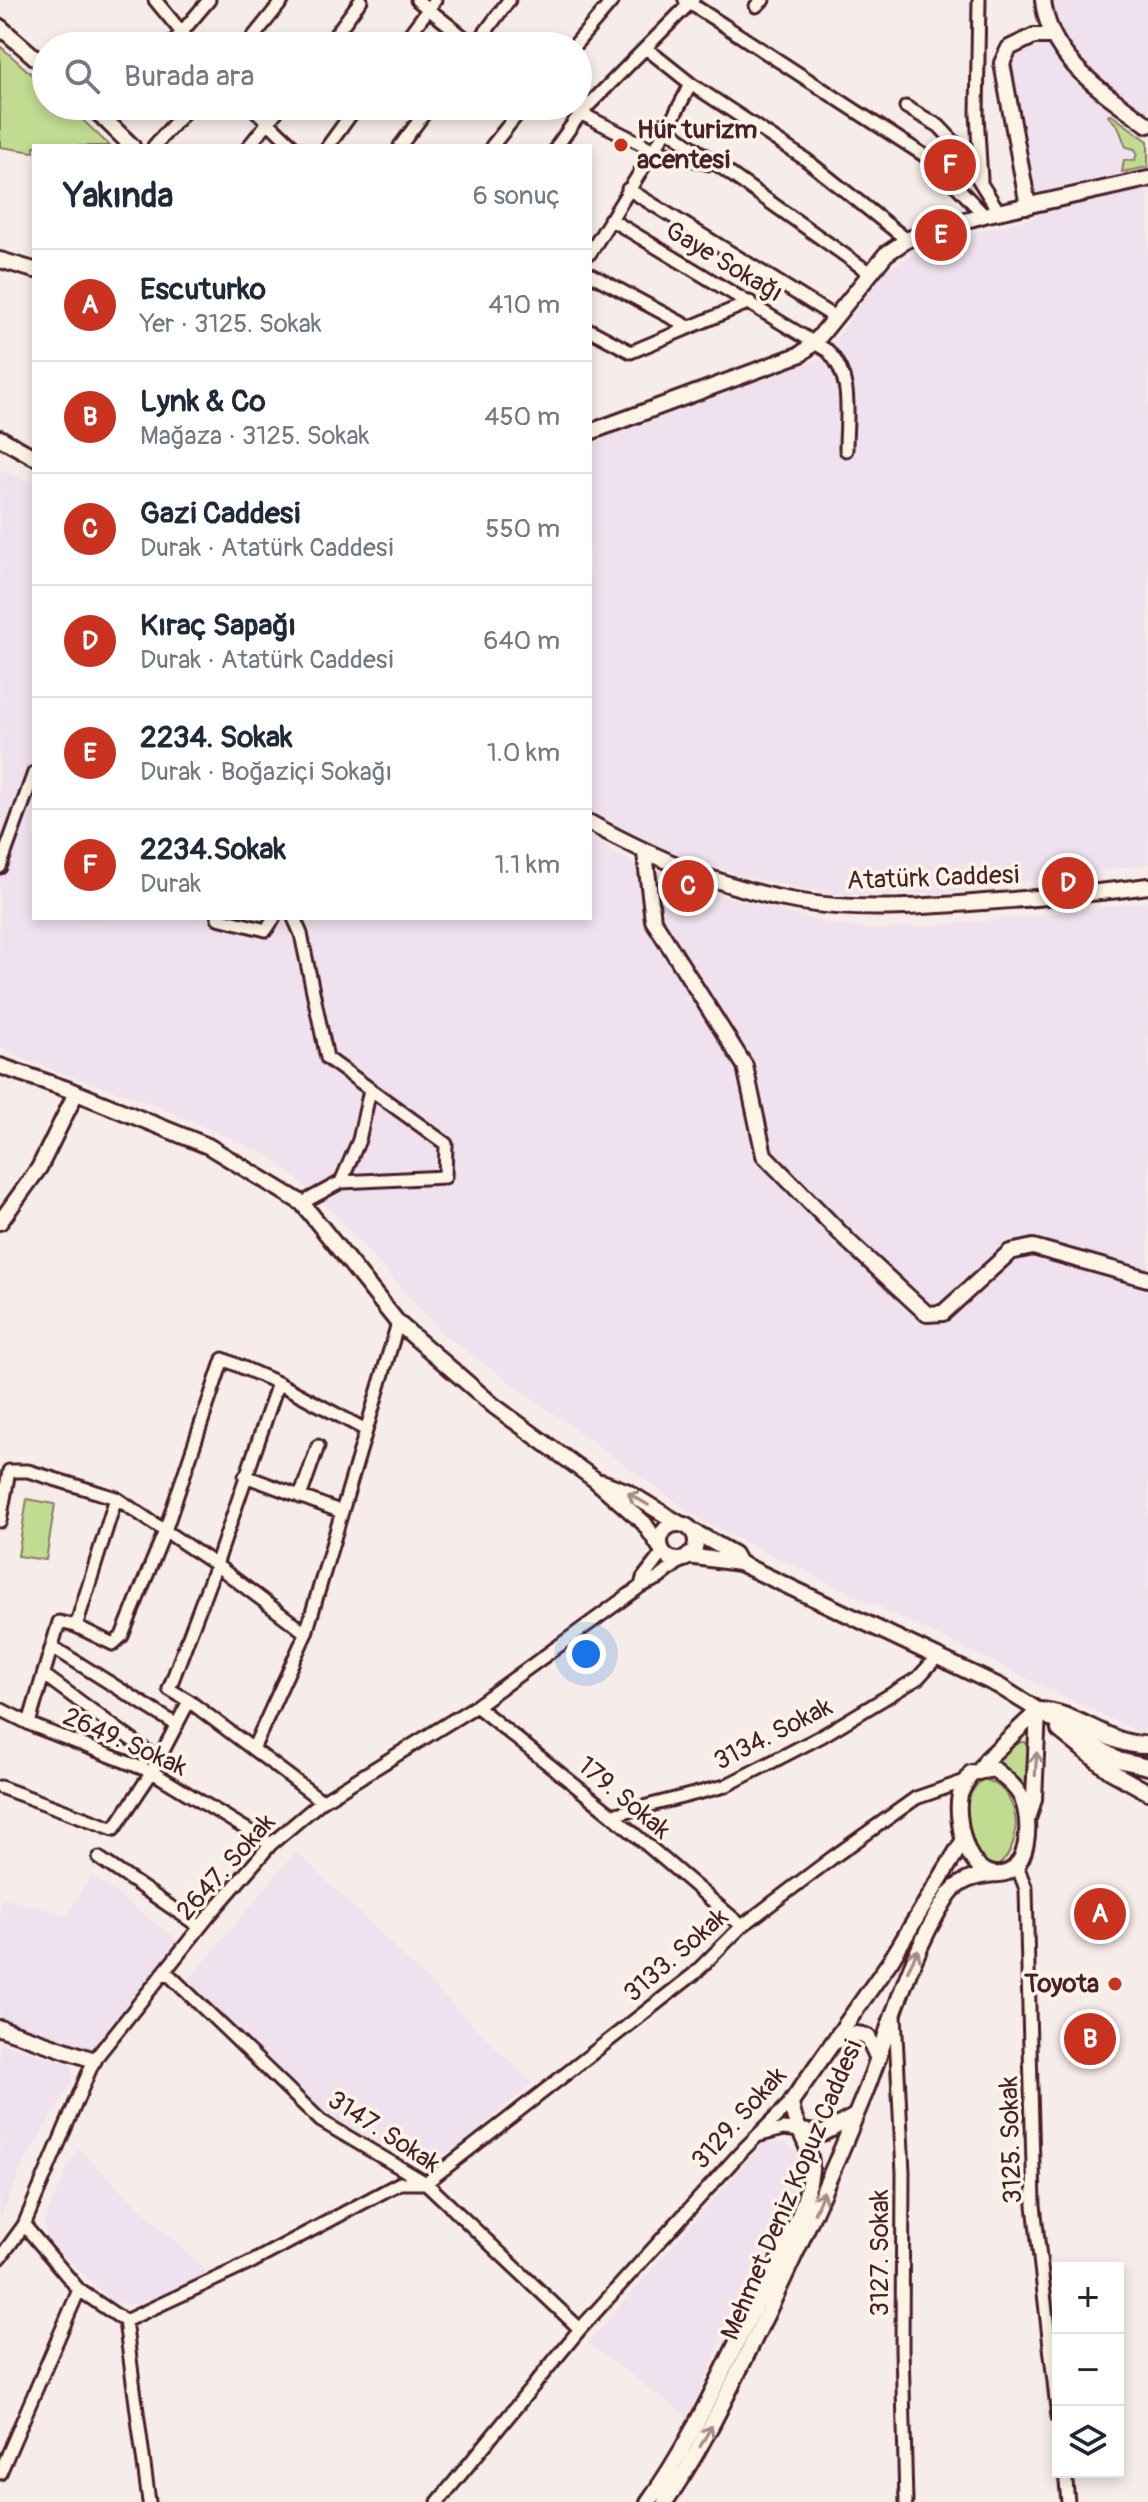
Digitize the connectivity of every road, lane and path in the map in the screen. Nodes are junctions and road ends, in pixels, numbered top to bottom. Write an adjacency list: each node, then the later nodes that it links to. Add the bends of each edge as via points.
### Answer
1 (155, 0): 13 (street)
2 (209, 0): 14 (street)
3 (283, 0): 15 (street)
4 (361, 0): 16 (street)
5 (417, 0): 11 (street)
6 (509, 0): 19 (street)
7 (613, 0): 20 (street)
8 (979, 0): 50 (street)
9 (1043, 0): 21 (street)
10 (690, 1): 22 (street); 53 (street, via 933,161)
11 (432, 4): 17 (street); 18 (street)
12 (0, 27): 23 (street)
13 (180, 32)
14 (182, 32)
15 (257, 32)
16 (337, 32)
17 (411, 32)
18 (461, 32)
19 (485, 32)
20 (586, 32)
21 (1053, 36): 37 (street, via 1091,83); 52 (street, via 1034,36 1009,48 1002,63)
22 (647, 49): 24 (street); 25 (street)
23 (32, 55)
24 (691, 84): 38 (street); 55 (street, via 805,159)
25 (592, 102)
26 (906, 107): 50 (street, via 939,126)
27 (106, 120): 39 (street)
28 (177, 120): 40 (street)
29 (266, 120): 36 (street)
30 (271, 120): 36 (street)
31 (347, 120): 43 (street)
32 (420, 120): 44 (street)
33 (513, 120): 45 (street)
34 (576, 120): 46 (street)
35 (592, 120): 47 (street)
36 (269, 123): 41 (street); 42 (street)
37 (1148, 125)
38 (667, 129): 47 (street); 48 (street)
39 (130, 144)
40 (156, 144)
41 (251, 144)
42 (291, 144)
43 (329, 144)
44 (402, 144)
45 (494, 144)
46 (558, 144)
47 (652, 149): 48 (street); 51 (street)
48 (716, 166): 59 (street)
49 (1148, 179): 52 (street)
50 (981, 180): 53 (street)
51 (628, 189): 54 (street); 62 (street)
52 (1028, 206): 53 (street)
53 (991, 214): 55 (street)
54 (610, 219): 56 (street); 61 (street, Gaye Sokağı)
55 (907, 240): 59 (street)
56 (592, 250)
57 (0, 260): 58 (street)
58 (32, 269)
59 (870, 273): 62 (street)
60 (592, 275): 63 (street)
61 (750, 302): 63 (street); 65 (street, Gaye Sokağı)
62 (836, 318): 65 (street)
63 (689, 327): 64 (street, via 631,352)
64 (592, 331)
65 (816, 341): 66 (street, via 798,355); 69 (street, Gaye Sokağı, via 845,377)
66 (592, 431)
67 (0, 438): 70 (street)
68 (0, 447): 71 (street)
69 (846, 450)
70 (32, 456)
71 (32, 464)
72 (32, 779): 75 (street)
73 (592, 824): 74 (street, Atatürk Caddesi)
74 (645, 853): 76 (street, Atatürk Caddesi, via 727,885 844,907 898,909); 86 (street, via 653,920 745,1066 764,1155 927,1314 943,1313 1010,1252 1033,1247)
75 (0, 867)
76 (1148, 886)
77 (226, 920): 78 (street, via 266,930)
78 (273, 920)
79 (295, 920): 81 (street, via 327,1058)
80 (0, 1066): 82 (street)
81 (370, 1090): 83 (street, via 359,1140); 83 (street, via 446,1144 445,1177)
82 (76, 1093): 84 (street, via 208,1146); 85 (street, via 39,1168)
83 (341, 1182): 84 (street)
84 (302, 1203): 87 (street)
85 (0, 1222)
86 (1148, 1279)
87 (398, 1323): 89 (street); 92 (street, via 494,1406)
88 (278, 1383): 89 (street); 91 (street); 98 (street, via 223,1359)
89 (366, 1430): 95 (street)
90 (318, 1446): 93 (street)
91 (245, 1476): 93 (street); 102 (street)
92 (594, 1479): 97 (street, one-way to 92, via 626,1491); 99 (street, via 644,1523)
93 (300, 1497): 95 (street)
94 (116, 1498): 96 (street, via 28,1471 9,1471); 98 (street); 104 (street)
95 (342, 1512): 105 (street)
96 (0, 1521)
97 (685, 1527): 99 (street, via 674,1524 663,1531); 100 (street, via 696,1541); 101 (street, via 734,1554)
98 (165, 1531): 102 (street); 104 (street, via 122,1636 113,1644)
99 (662, 1549): 100 (street, via 671,1558); 103 (street)
100 (685, 1558): 101 (street); 103 (street, 2647. Sokak)
101 (739, 1563): 107 (street)
102 (216, 1565): 105 (street); 109 (street, via 169,1689)
103 (641, 1586): 110 (street, 2647. Sokak)
104 (76, 1626): 106 (street, via 59,1622)
105 (306, 1633): 116 (street)
106 (54, 1648): 108 (street); 114 (street)
107 (937, 1657): 112 (street); 124 (street, 3134. Sokak, via 918,1678 725,1786)
108 (44, 1675): 113 (street); 117 (street)
109 (189, 1701): 114 (street); 116 (street)
110 (476, 1706): 123 (street, 2647. Sokak); 124 (street, 179. Sokak)
111 (0, 1709): 113 (street, 2649. Sokak)
112 (1038, 1711): 115 (main road, via 1062,1715 1131,1745); 118 (street, via 1118,1760); 120 (street); 122 (street, via 1096,1761); 125 (street, one-way to 112)
113 (29, 1723): 119 (street, 2649. Sokak)
114 (177, 1725): 117 (street)
115 (1148, 1745)
116 (253, 1749): 123 (street)
117 (159, 1760): 119 (street)
118 (1148, 1767)
119 (152, 1772): 121 (street, via 114,1829); 127 (street, 2649. Sokak)
120 (973, 1776): 125 (street, via 994,1769 1020,1794); 126 (street, via 961,1795); 131 (street, 3133. Sokak, via 916,1798)
121 (0, 1787)
122 (1148, 1792)
123 (322, 1801): 127 (street, 2647. Sokak)
124 (612, 1815): 131 (street, 179. Sokak)
125 (1029, 1816): 129 (street, via 1026,1850)
126 (963, 1841): 130 (street, via 979,1867); 136 (street, 3129. Sokak)
127 (271, 1844): 132 (street, 2647. Sokak)
128 (99, 1858): 132 (street)
129 (1016, 1863): 130 (street); 149 (street, 3125. Sokak, via 1026,1889 1034,2205)
130 (994, 1874): 134 (street, Mehmet Deniz Kopuz Caddesi, one-way to 130, via 908,1968 949,1894 959,1884)
131 (742, 1926): 143 (street, 3133. Sokak, via 694,1974)
132 (200, 1927): 133 (street, 2647. Sokak)
133 (165, 1971): 138 (street, 2647. Sokak); 143 (street, 3147. Sokak, via 321,2121)
134 (895, 2004): 137 (street, Mehmet Deniz Kopuz Caddesi); 156 (street, 3127. Sokak, via 903,2172)
135 (0, 2028): 138 (street)
136 (833, 2043): 137 (street, via 850,2033 861,2034 868,2037); 139 (street, 3129. Sokak)
137 (878, 2059): 140 (street, Mehmet Deniz Kopuz Caddesi)
138 (94, 2060): 144 (street, 2647. Sokak)
139 (791, 2102): 141 (street); 142 (street, 3129. Sokak)
140 (855, 2116): 141 (street, via 822,2134); 155 (street, Mehmet Deniz Kopuz Caddesi, one-way to 140, via 687,2471 777,2295)
141 (801, 2131): 142 (street, via 765,2132); 154 (street, via 811,2167 788,2239 676,2462)
142 (742, 2151): 148 (street, 3129. Sokak)
143 (426, 2183): 147 (street, via 400,2183 250,2263); 148 (street, 3147. Sokak)
144 (24, 2225): 145 (street); 146 (street)
145 (0, 2258)
146 (79, 2290): 147 (street); 150 (street)
147 (125, 2321): 152 (street)
148 (580, 2329): 153 (street, 3129. Sokak)
149 (1057, 2406)
150 (0, 2473)
151 (1066, 2478): 157 (street)
152 (149, 2502)
153 (438, 2502)
154 (648, 2502)
155 (665, 2502)
156 (906, 2502)
157 (1068, 2502)

